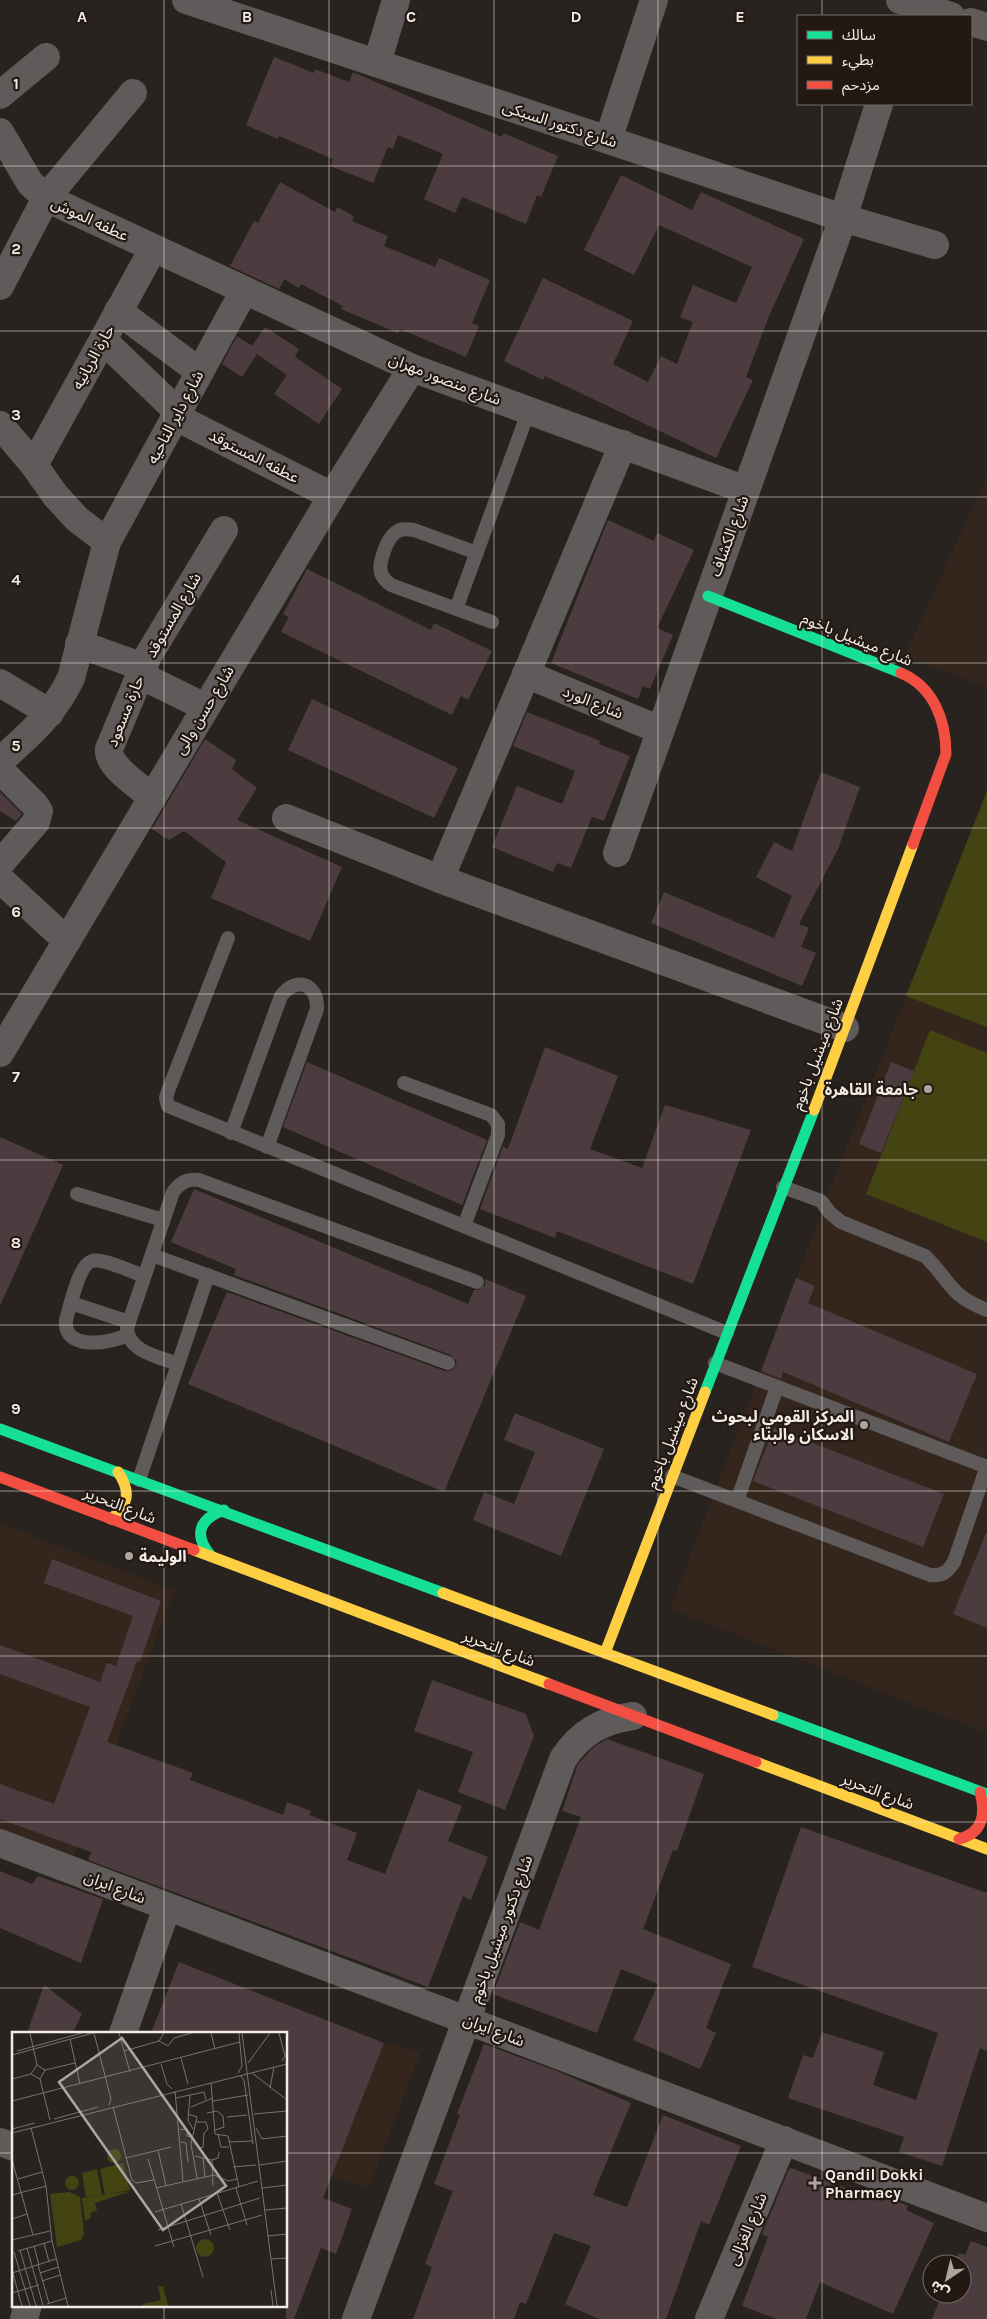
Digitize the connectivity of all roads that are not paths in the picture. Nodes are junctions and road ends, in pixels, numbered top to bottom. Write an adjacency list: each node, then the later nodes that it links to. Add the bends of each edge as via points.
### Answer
1 (186, 0): 9 (street, شارع دكتور السبكى)
2 (396, 0): 9 (street)
3 (654, 0): 14 (street)
4 (907, 5): 5 (street)
5 (948, 15)
6 (972, 22): 7 (street)
7 (987, 28)
8 (46, 57): 11 (street)
9 (377, 64): 14 (street, شارع دكتور السبكى)
10 (133, 93): 15 (street)
11 (0, 96)
12 (879, 105): 16 (street, شارع الكشاف)
13 (0, 132): 15 (street, عطفه الموش, via 30,183)
14 (608, 140): 16 (street, شارع دكتور السبكى)
15 (46, 198): 18 (street, عطفه الموش); 19 (street)
16 (843, 218): 17 (street, شارع دكتور السبكى); 30 (street, شارع الكشاف)
17 (935, 245)
18 (153, 249): 20 (street, شارع منصور مهران); 21 (street, حارة الريانيه)
19 (0, 286)
20 (244, 292): 23 (street, شارع منصور مهران); 24 (street, شارع داير الناحيه)
21 (118, 311): 22 (street, حارة الريانيه); 24 (street)
22 (103, 340): 26 (street, عطفه المستوقد); 29 (street, حارة الريانيه)
23 (412, 368): 25 (street, شارع منصور مهران); 31 (street, شارع حسن والى)
24 (200, 372): 26 (street, شارع داير الناحيه)
25 (529, 410): 28 (street, شارع منصور مهران); 34 (lane)
26 (177, 414): 31 (street, عطفه المستوقد); 33 (street, شارع داير الناحيه)
27 (4, 438): 29 (street)
28 (623, 444): 30 (street, شارع منصور مهران); 40 (street)
29 (34, 465): 33 (street, via 77,520)
30 (746, 490): 35 (street, شارع الكشاف)
31 (332, 496): 42 (street, شارع حسن والى)
32 (224, 530): 39 (street, شارع المستوقد)
33 (107, 542): 38 (street, شارع داير الناحيه)
34 (477, 552): 36 (lane); 36 (lane, via 404,529 396,532 390,540 380,566 385,580 391,585)
35 (708, 596): 44 (street, شارع الكشاف); 55 (main road, شارع ميشيل باخوم, via 908,676 931,696 944,724 946,754)
36 (456, 609): 37 (lane)
37 (492, 622)
38 (79, 644): 39 (street, شارع المستوقد); 43 (street, شارع داير الناحيه, via 71,678 62,698)
39 (142, 671): 42 (street); 47 (street, حارة مسعود, via 108,755 112,763)
40 (526, 674): 44 (street, شارع الورد); 52 (street)
41 (0, 683): 43 (street)
42 (205, 707): 47 (street, شارع حسن والى)
43 (50, 713): 45 (street, شارع داير الناحيه)
44 (660, 730): 49 (street, شارع الكشاف)
45 (0, 761)
46 (0, 770): 50 (street, via 39,811 36,822)
47 (152, 797): 54 (street, شارع حسن والى)
48 (286, 818): 52 (street)
49 (617, 853)
50 (0, 864)
51 (0, 879): 54 (street)
52 (440, 879): 55 (street)
53 (228, 938): 58 (lane, via 166,1098 168,1106 175,1110)
54 (67, 940): 56 (street, شارع حسن والى)
55 (845, 1028): 60 (main road, شارع ميشيل باخوم)
56 (0, 1054)
57 (404, 1083): 63 (lane, via 491,1115 498,1124 498,1135)
58 (231, 1133): 59 (lane); 59 (lane, via 281,996 286,988 305,985 313,990 317,1009)
59 (267, 1147): 63 (lane)
60 (783, 1187): 69 (lane, via 821,1201 841,1222 925,1256 953,1291); 71 (main road, شارع ميشيل باخوم)
61 (77, 1194): 62 (lane)
62 (163, 1220): 64 (lane); 67 (lane, via 179,1184 188,1179 199,1180)
63 (464, 1226): 71 (lane)
64 (152, 1255): 65 (lane); 66 (lane)
65 (208, 1275): 72 (lane); 73 (lane)
66 (144, 1276): 68 (lane, via 92,1261 84,1266); 70 (lane)
67 (477, 1282)
68 (71, 1303): 70 (lane); 70 (lane, via 65,1327 69,1334 90,1343 109,1342)
69 (987, 1310)
70 (128, 1328): 73 (lane, via 132,1344)
71 (728, 1333): 74 (main road, شارع ميشيل باخوم)
72 (448, 1363)
73 (178, 1364): 81 (lane)
74 (715, 1364): 75 (lane); 80 (main road, شارع ميشيل باخوم)
75 (777, 1387): 77 (lane); 82 (lane)
76 (0, 1429): 78 (main road, شارع التحرير)
77 (987, 1466): 82 (lane, via 954,1562 940,1576 930,1575)
78 (118, 1472): 81 (main road, شارع التحرير); 84 (main road, via 125,1481 127,1503)
79 (0, 1476): 84 (main road, شارع التحرير)
80 (672, 1476): 82 (lane); 86 (main road, شارع ميشيل باخوم)
81 (139, 1480): 83 (main road, شارع التحرير)
82 (738, 1501)
83 (224, 1510): 85 (main road, via 206,1519 201,1528 203,1549); 86 (main road, شارع التحرير)
84 (111, 1519): 85 (main road, شارع التحرير)
85 (211, 1556): 87 (main road, شارع التحرير)
86 (605, 1653): 88 (main road, شارع التحرير)
87 (633, 1716): 89 (main road, شارع التحرير); 93 (street, شارع دكتور ميشيل باخوم, via 592,1728 563,1759)
88 (983, 1793): 89 (main road, via 987,1806 985,1822 974,1834)
89 (959, 1838): 91 (main road, شارع التحرير)
90 (0, 1844): 92 (street, شارع ايران)
91 (987, 1849)
92 (167, 1907): 93 (street, شارع ايران); 94 (street)
93 (468, 2020): 95 (street, شارع ايران); 101 (street, شارع دكتور ميشيل باخوم)
94 (122, 2032)
95 (784, 2140): 98 (street, شارع ايران); 102 (street, شارع الغزالى)
96 (0, 2142): 97 (street)
97 (12, 2146)
98 (987, 2218)
99 (28, 2306): 100 (street)
100 (24, 2319)
101 (356, 2319)
102 (709, 2319)

